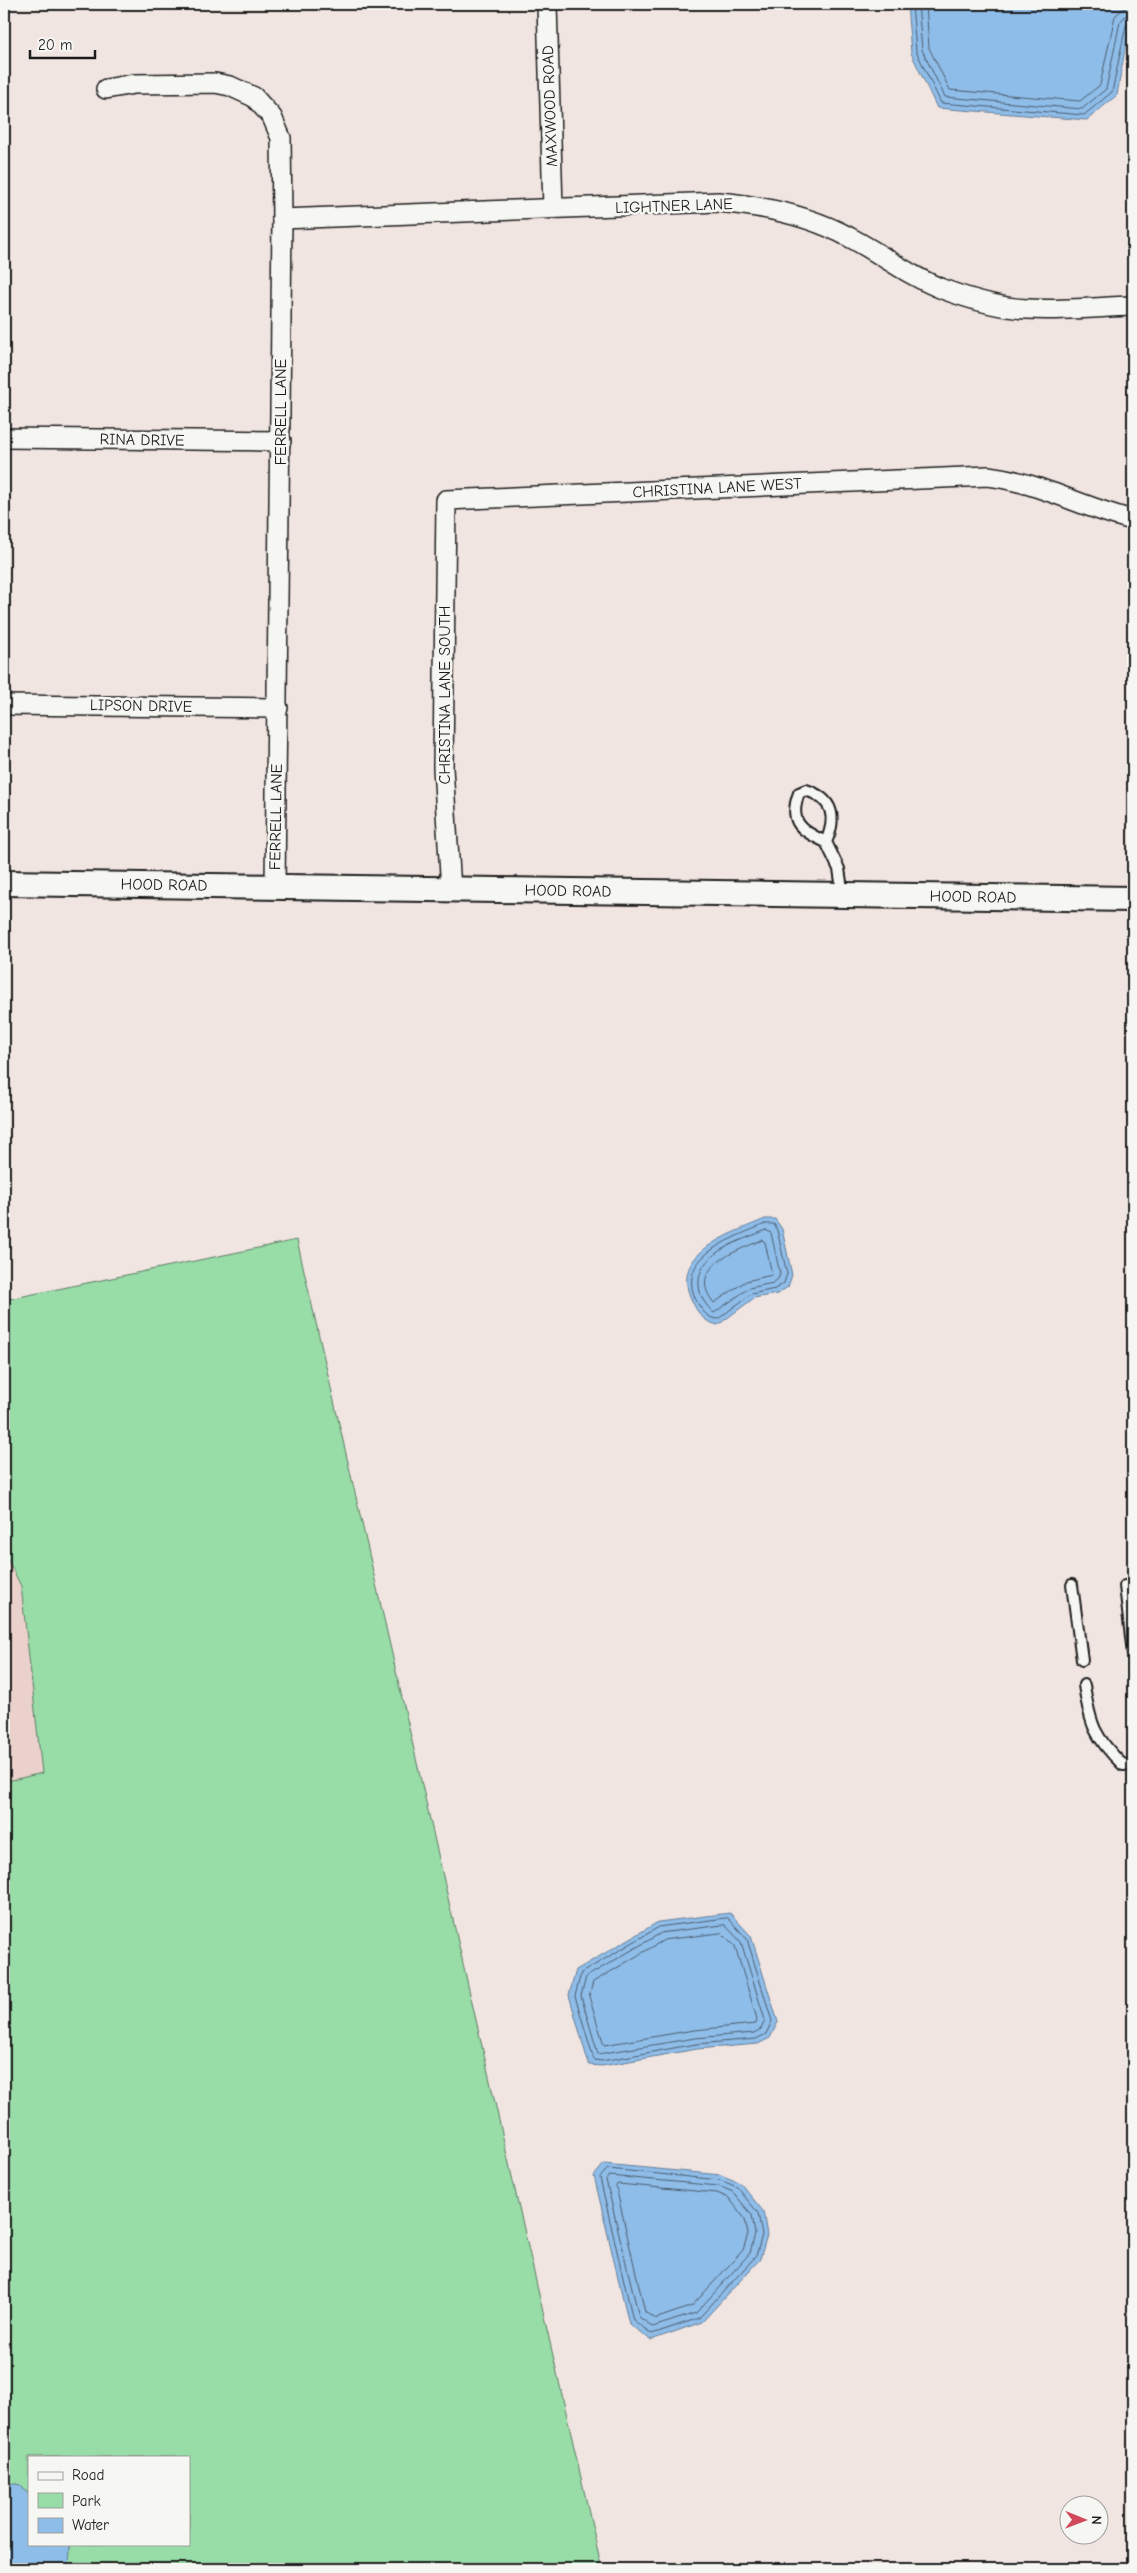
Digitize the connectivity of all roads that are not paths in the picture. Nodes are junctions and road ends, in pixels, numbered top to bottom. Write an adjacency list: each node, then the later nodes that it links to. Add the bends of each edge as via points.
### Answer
1 (547, 4): 3 (street, MAXWOOD ROAD)
2 (106, 89): 4 (street, FERRELL LANE, via 134,84 215,83 254,97 272,117 281,138)
3 (553, 208): 4 (street, LIGHTNER LANE); 5 (street, LIGHTNER LANE, via 718,202 750,205 781,211 830,228 895,266 945,290 997,305 1025,309)
4 (282, 219): 7 (street, FERRELL LANE)
5 (1133, 306)
6 (4, 438): 7 (street, RINA DRIVE)
7 (281, 441): 11 (street, FERRELL LANE)
8 (446, 500): 9 (street, CHRISTINA LANE WEST, via 988,476 1045,488); 15 (street, CHRISTINA LANE SOUTH, via 443,768)
9 (1133, 520)
10 (4, 705): 11 (street, LIPSON DRIVE)
11 (278, 708): 14 (street, FERRELL LANE)
12 (826, 842): 12 (lane, via 831,830 831,812 826,801 806,790 799,793 794,806 797,822 805,833); 16 (lane, via 839,869)
13 (4, 883): 14 (street, HOOD ROAD)
14 (275, 887): 15 (street, HOOD ROAD)
15 (451, 889): 16 (street, HOOD ROAD)
16 (843, 895): 17 (street, HOOD ROAD)
17 (1133, 899)
18 (1072, 1585): 21 (lane)
19 (1125, 1586): 20 (lane)
20 (1133, 1654)
21 (1082, 1660)
22 (1084, 1685): 23 (lane, via 1088,1714 1102,1745 1124,1765)
23 (1133, 1764)

